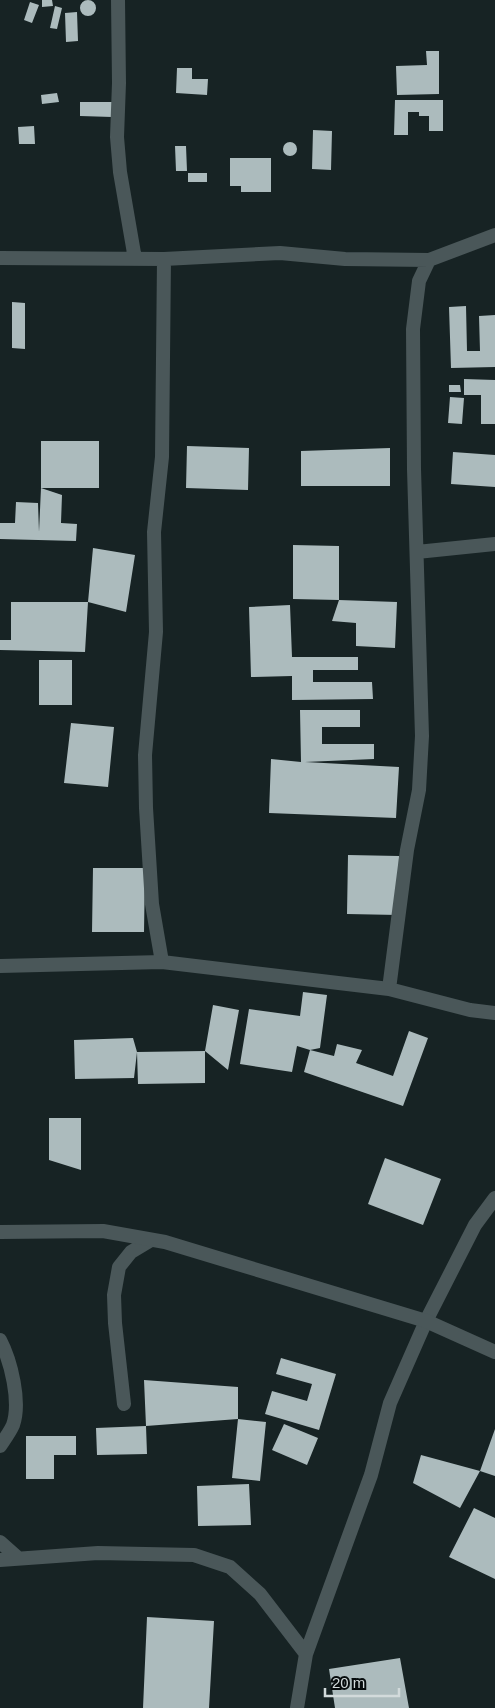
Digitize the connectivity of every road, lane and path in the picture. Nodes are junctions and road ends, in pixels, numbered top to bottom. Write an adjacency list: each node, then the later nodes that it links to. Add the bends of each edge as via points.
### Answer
1 (118, 0): 4 (street, via 117,137)
2 (495, 235): 6 (street)
3 (0, 258): 4 (street)
4 (135, 259): 5 (street)
5 (164, 259): 6 (street, via 280,253 345,259); 9 (street, via 162,457 154,532 156,632 145,754 152,904)
6 (429, 260): 8 (street, via 419,281 413,329)
7 (495, 544): 8 (street)
8 (416, 552): 11 (street, via 422,736 419,790 407,850)
9 (162, 962): 10 (street); 11 (street)
10 (0, 966)
11 (389, 989): 12 (street, via 470,1010)
12 (495, 1013)
13 (495, 1198): 16 (street, via 475,1225)
14 (0, 1232): 15 (street, via 103,1231)
15 (151, 1240): 16 (street); 19 (street, via 132,1252 119,1267 114,1295)
16 (426, 1321): 18 (street); 24 (street, via 390,1403 371,1475)
17 (0, 1340): 20 (street, via 15,1384 13,1425)
18 (495, 1352)
19 (124, 1404)
20 (0, 1446)
21 (0, 1542): 22 (street)
22 (18, 1558): 23 (street); 24 (street, via 98,1553 194,1555 230,1567 260,1594)
23 (0, 1560)
24 (306, 1654): 25 (street)
25 (298, 1708)

